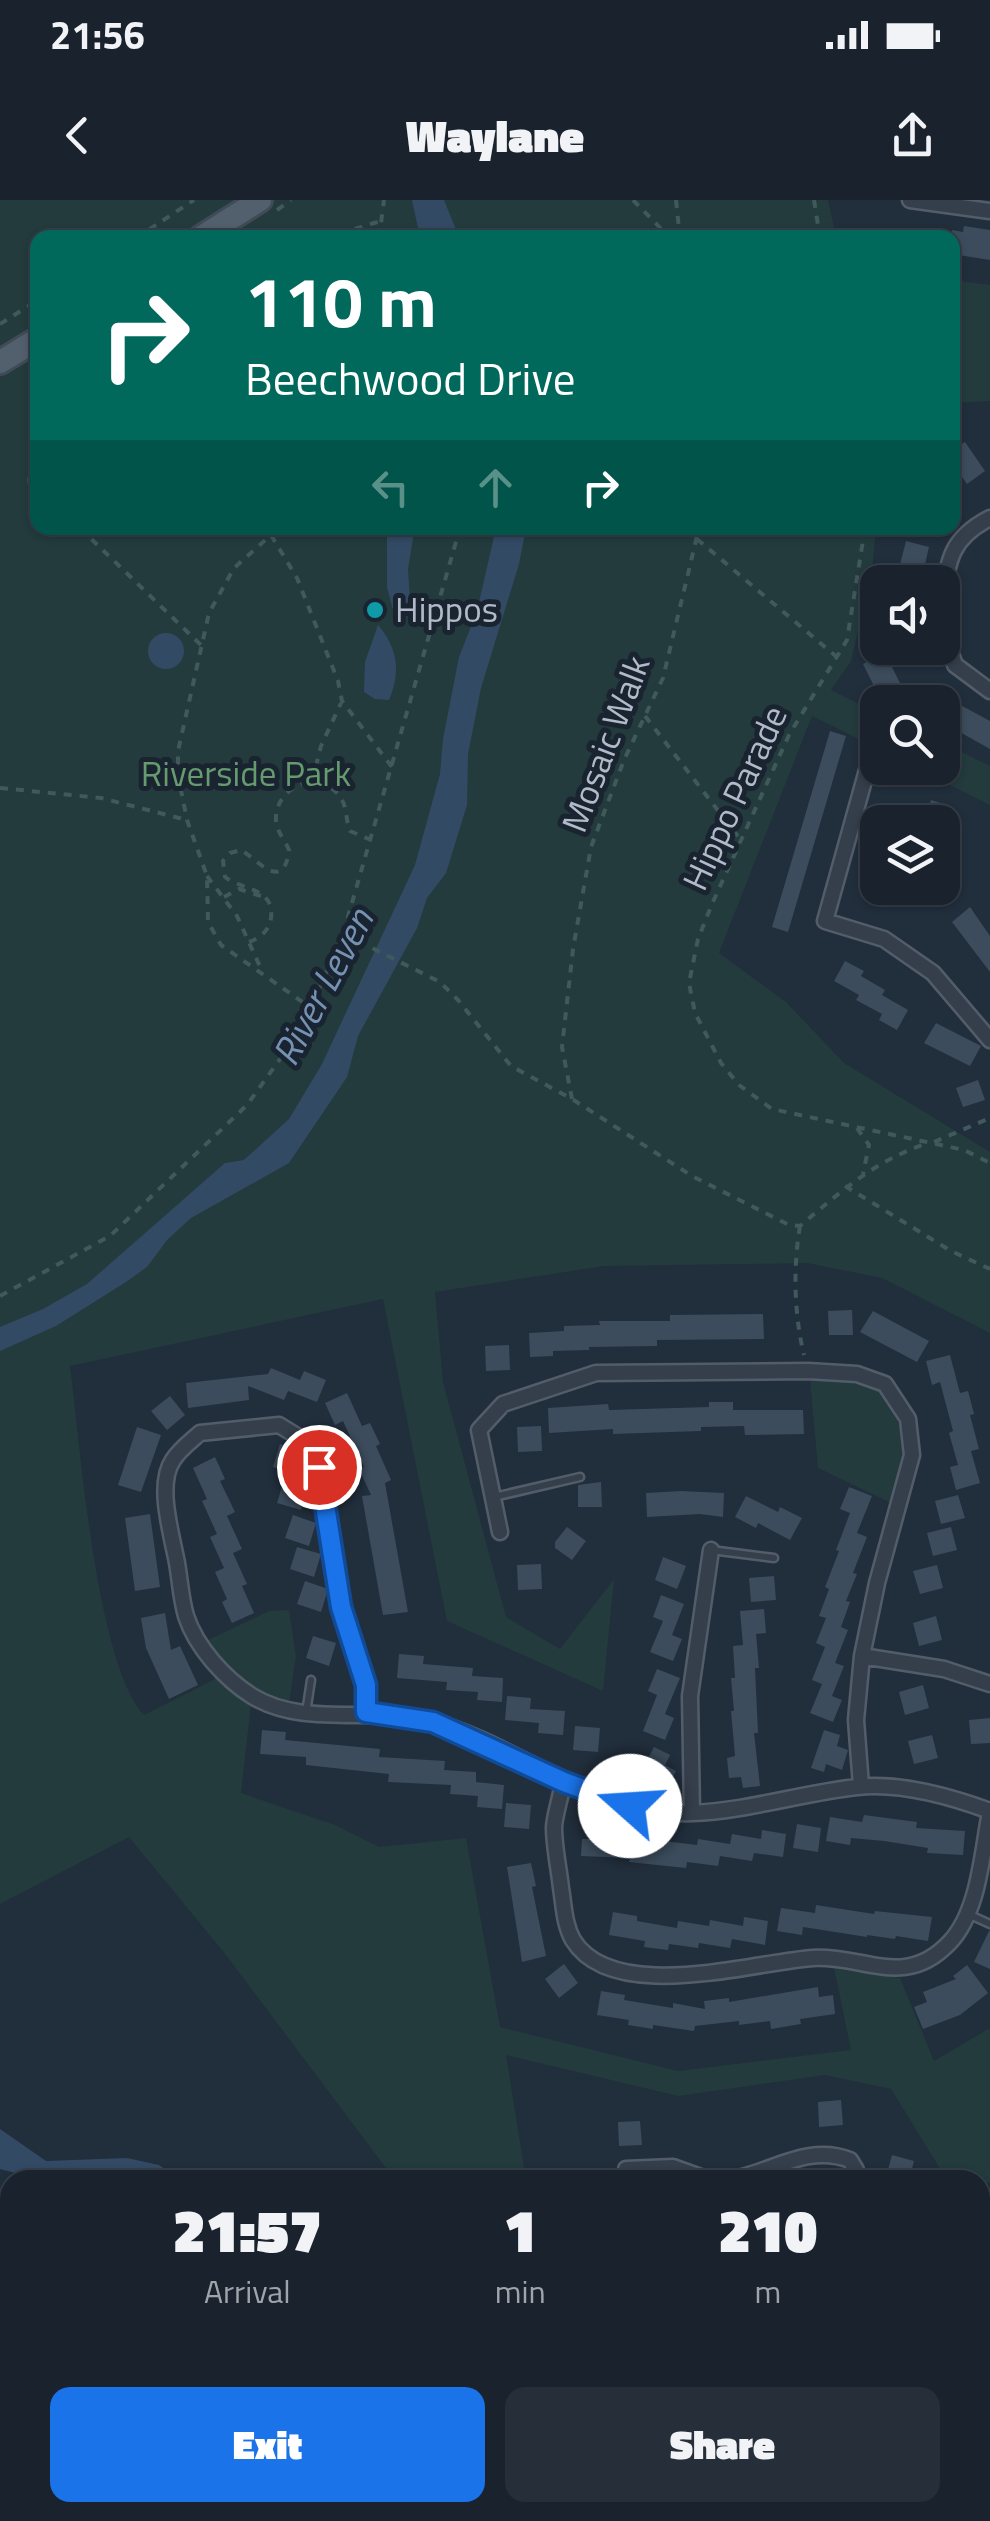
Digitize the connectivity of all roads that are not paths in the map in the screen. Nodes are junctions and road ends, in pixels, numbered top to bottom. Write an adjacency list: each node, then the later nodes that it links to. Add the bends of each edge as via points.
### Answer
1 (260, 200): 4 (main road)
2 (910, 200): 3 (street)
3 (990, 211)
4 (213, 230)
5 (30, 343): 6 (main road)
6 (0, 362)
7 (990, 518): 8 (street, via 967,530)
8 (948, 565)
9 (956, 665): 10 (street)
10 (990, 691)
11 (863, 785): 12 (street, via 824,921 884,939 933,972)
12 (990, 1040)
13 (580, 1477): 14 (lane)
14 (493, 1497): 15 (street); 18 (street, via 479,1430 503,1404 596,1372 808,1371 857,1374 885,1384 908,1419 912,1455)
15 (500, 1532)
16 (711, 1550): 17 (lane); 26 (street, via 690,1696)
17 (774, 1558)
18 (862, 1656): 20 (street); 24 (street, via 856,1720)
19 (310, 1680): 22 (lane)
20 (990, 1684)
21 (366, 1712): 22 (street); 22 (street, via 366,1685 341,1607 313,1446 279,1425 200,1433 171,1462 165,1498 186,1618 212,1660 249,1695); 23 (street, via 433,1722)
22 (306, 1713)
23 (564, 1782): 26 (street, via 630,1806); 27 (street, via 554,1827 565,1920 574,1942 608,1968 704,1975 812,1958 910,1968 951,1941)
24 (861, 1786): 25 (street, via 912,1790); 26 (street)
25 (990, 1812): 27 (street)
26 (692, 1814)
27 (966, 1914): 28 (lane)
28 (990, 1924)
29 (626, 2170): 30 (street)
30 (685, 2170)
31 (768, 2170): 32 (street, via 801,2156 850,2160)
32 (856, 2170)

